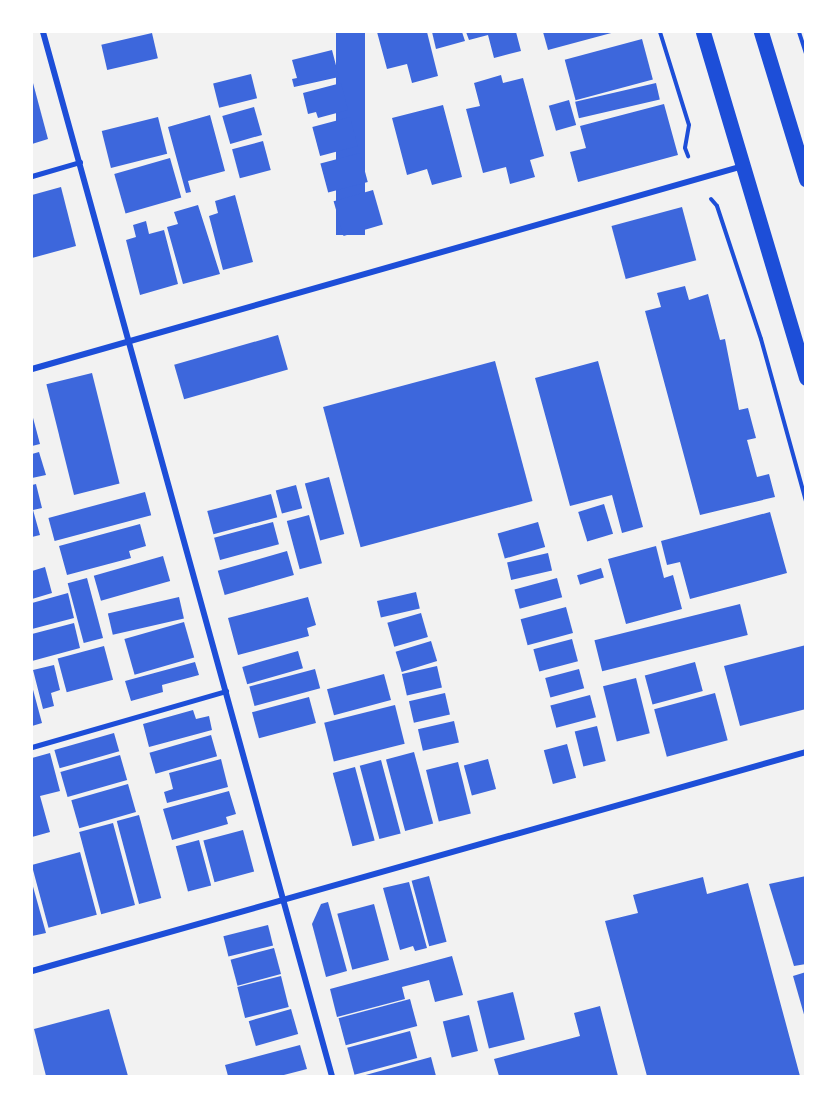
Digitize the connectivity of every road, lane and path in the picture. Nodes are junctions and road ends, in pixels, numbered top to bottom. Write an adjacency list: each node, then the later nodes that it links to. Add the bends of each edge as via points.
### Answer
1 (44, 32): 8 (street)
2 (660, 32): 11 (path, via 689,125 685,148)
3 (703, 32): 9 (main road)
4 (761, 32): 7 (main road)
5 (799, 32): 6 (path)
6 (806, 54)
7 (801, 148): 12 (main road)
8 (80, 162): 10 (lane); 13 (street)
9 (742, 165): 11 (street); 15 (main road)
10 (32, 176)
11 (696, 179): 13 (street); 16 (path, via 717,206 761,339)
12 (806, 179)
13 (130, 341): 14 (street); 17 (street)
14 (32, 369)
15 (806, 378)
16 (806, 501)
17 (226, 691): 18 (lane); 20 (street)
18 (32, 747)
19 (806, 752): 20 (street)
20 (284, 902): 21 (street); 22 (street)
21 (32, 971)
22 (332, 1077)

